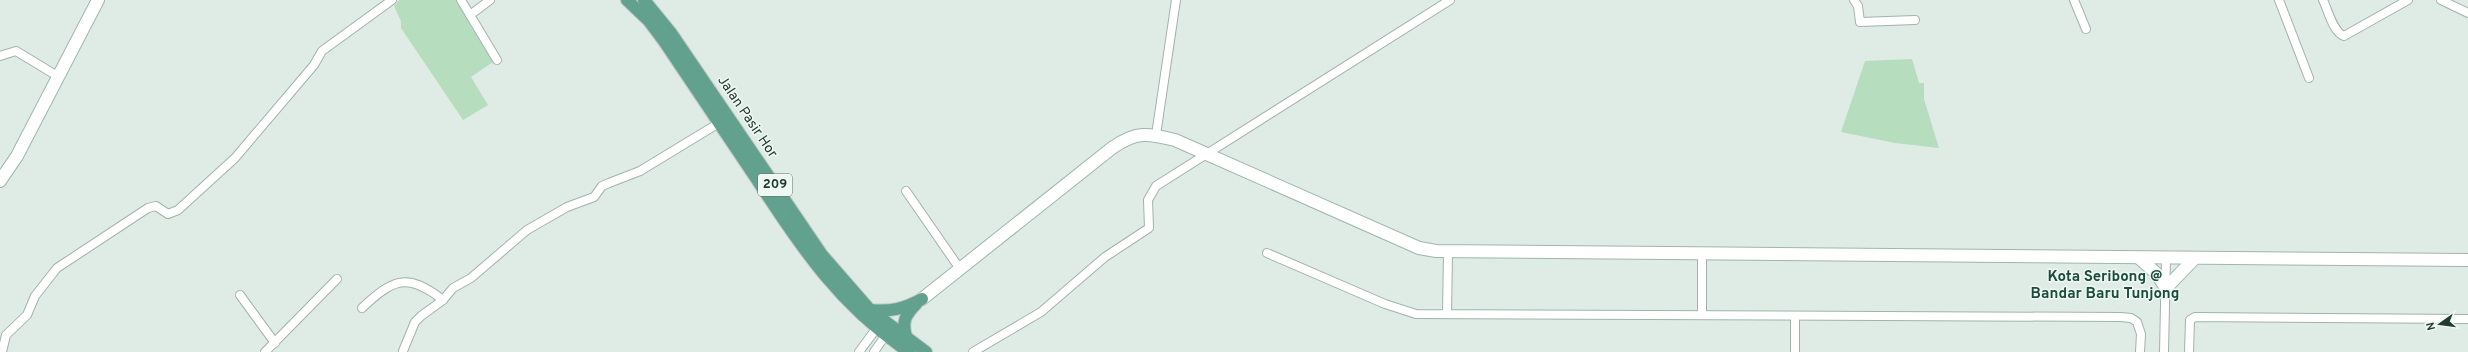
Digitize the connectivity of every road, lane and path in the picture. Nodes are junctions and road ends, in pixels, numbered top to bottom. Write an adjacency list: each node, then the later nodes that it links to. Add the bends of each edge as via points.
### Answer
1 (98, 0): 22 (street)
2 (392, 0): 52 (street, via 322,51 314,65 235,158 178,210 168,214 156,206 148,208 57,268 35,296 27,315 6,335)
3 (461, 0): 17 (street)
4 (490, 0): 17 (street)
5 (627, 0): 24 (main road, Jalan Pasir Hor / 209, via 649,21)
6 (644, 0): 43 (main road, Jalan Pasir Hor / 209, via 671,33 822,255)
7 (1176, 0): 25 (street)
8 (1450, 0): 26 (street)
9 (1854, 0): 18 (street, via 1858,6 1860,22)
10 (2074, 0): 19 (street)
11 (2279, 0): 23 (street)
12 (2323, 0): 13 (street, via 2339,33 2344,36)
13 (2408, 0)
14 (2441, 0): 15 (street)
15 (2456, 3): 16 (street)
16 (2468, 13)
17 (470, 15): 21 (street)
18 (1915, 20)
19 (2086, 29)
20 (0, 56): 22 (street, via 16,51)
21 (497, 60)
22 (59, 77): 27 (street, via 18,156)
23 (2309, 78)
24 (719, 123): 41 (street, via 645,169 602,186 594,197 567,207 527,230 470,278 453,288); 48 (main road, Jalan Pasir Hor / 209, via 813,262 840,294)
25 (1156, 135): 26 (street); 36 (street, via 1131,136 1117,144)
26 (1208, 154): 29 (street, via 1419,248); 58 (street, via 1156,186 1148,200 1149,228 1105,257 1041,312)
27 (0, 181)
28 (906, 191): 36 (street)
29 (1448, 252): 31 (street); 44 (street)
30 (1267, 253): 44 (street, via 1385,304 1416,314)
31 (1702, 254): 32 (street); 45 (street)
32 (2139, 258): 33 (street); 38 (street, via 2156,273)
33 (2166, 258): 34 (street); 38 (street)
34 (2195, 258): 35 (street); 38 (street)
35 (2468, 260)
36 (960, 269): 40 (street)
37 (337, 279): 50 (street)
38 (2166, 288): 61 (street)
39 (240, 295): 50 (street)
40 (922, 299): 43 (main road, via 895,310); 49 (main road, via 904,319)
41 (443, 300): 42 (street, via 416,283 400,283 384,288); 51 (street, via 415,322)
42 (362, 308)
43 (870, 310): 49 (main road, Jalan Pasir Hor / 209)
44 (1447, 314): 45 (street)
45 (1702, 315): 46 (street)
46 (1795, 316): 59 (street); 60 (street, via 2132,318 2140,328)
47 (2468, 319): 62 (street, via 2195,317 2190,320)
48 (881, 332): 54 (street); 55 (street); 56 (main road, Jalan Pasir Hor / 209)
49 (907, 339): 57 (main road, Jalan Pasir Hor / 209)
50 (275, 343): 53 (street)
51 (403, 351)
52 (2, 352)
53 (265, 352)
54 (859, 352)
55 (874, 352)
56 (909, 352)
57 (926, 352)
58 (973, 352)
59 (1795, 352)
60 (2140, 352)
61 (2164, 352)
62 (2189, 352)

